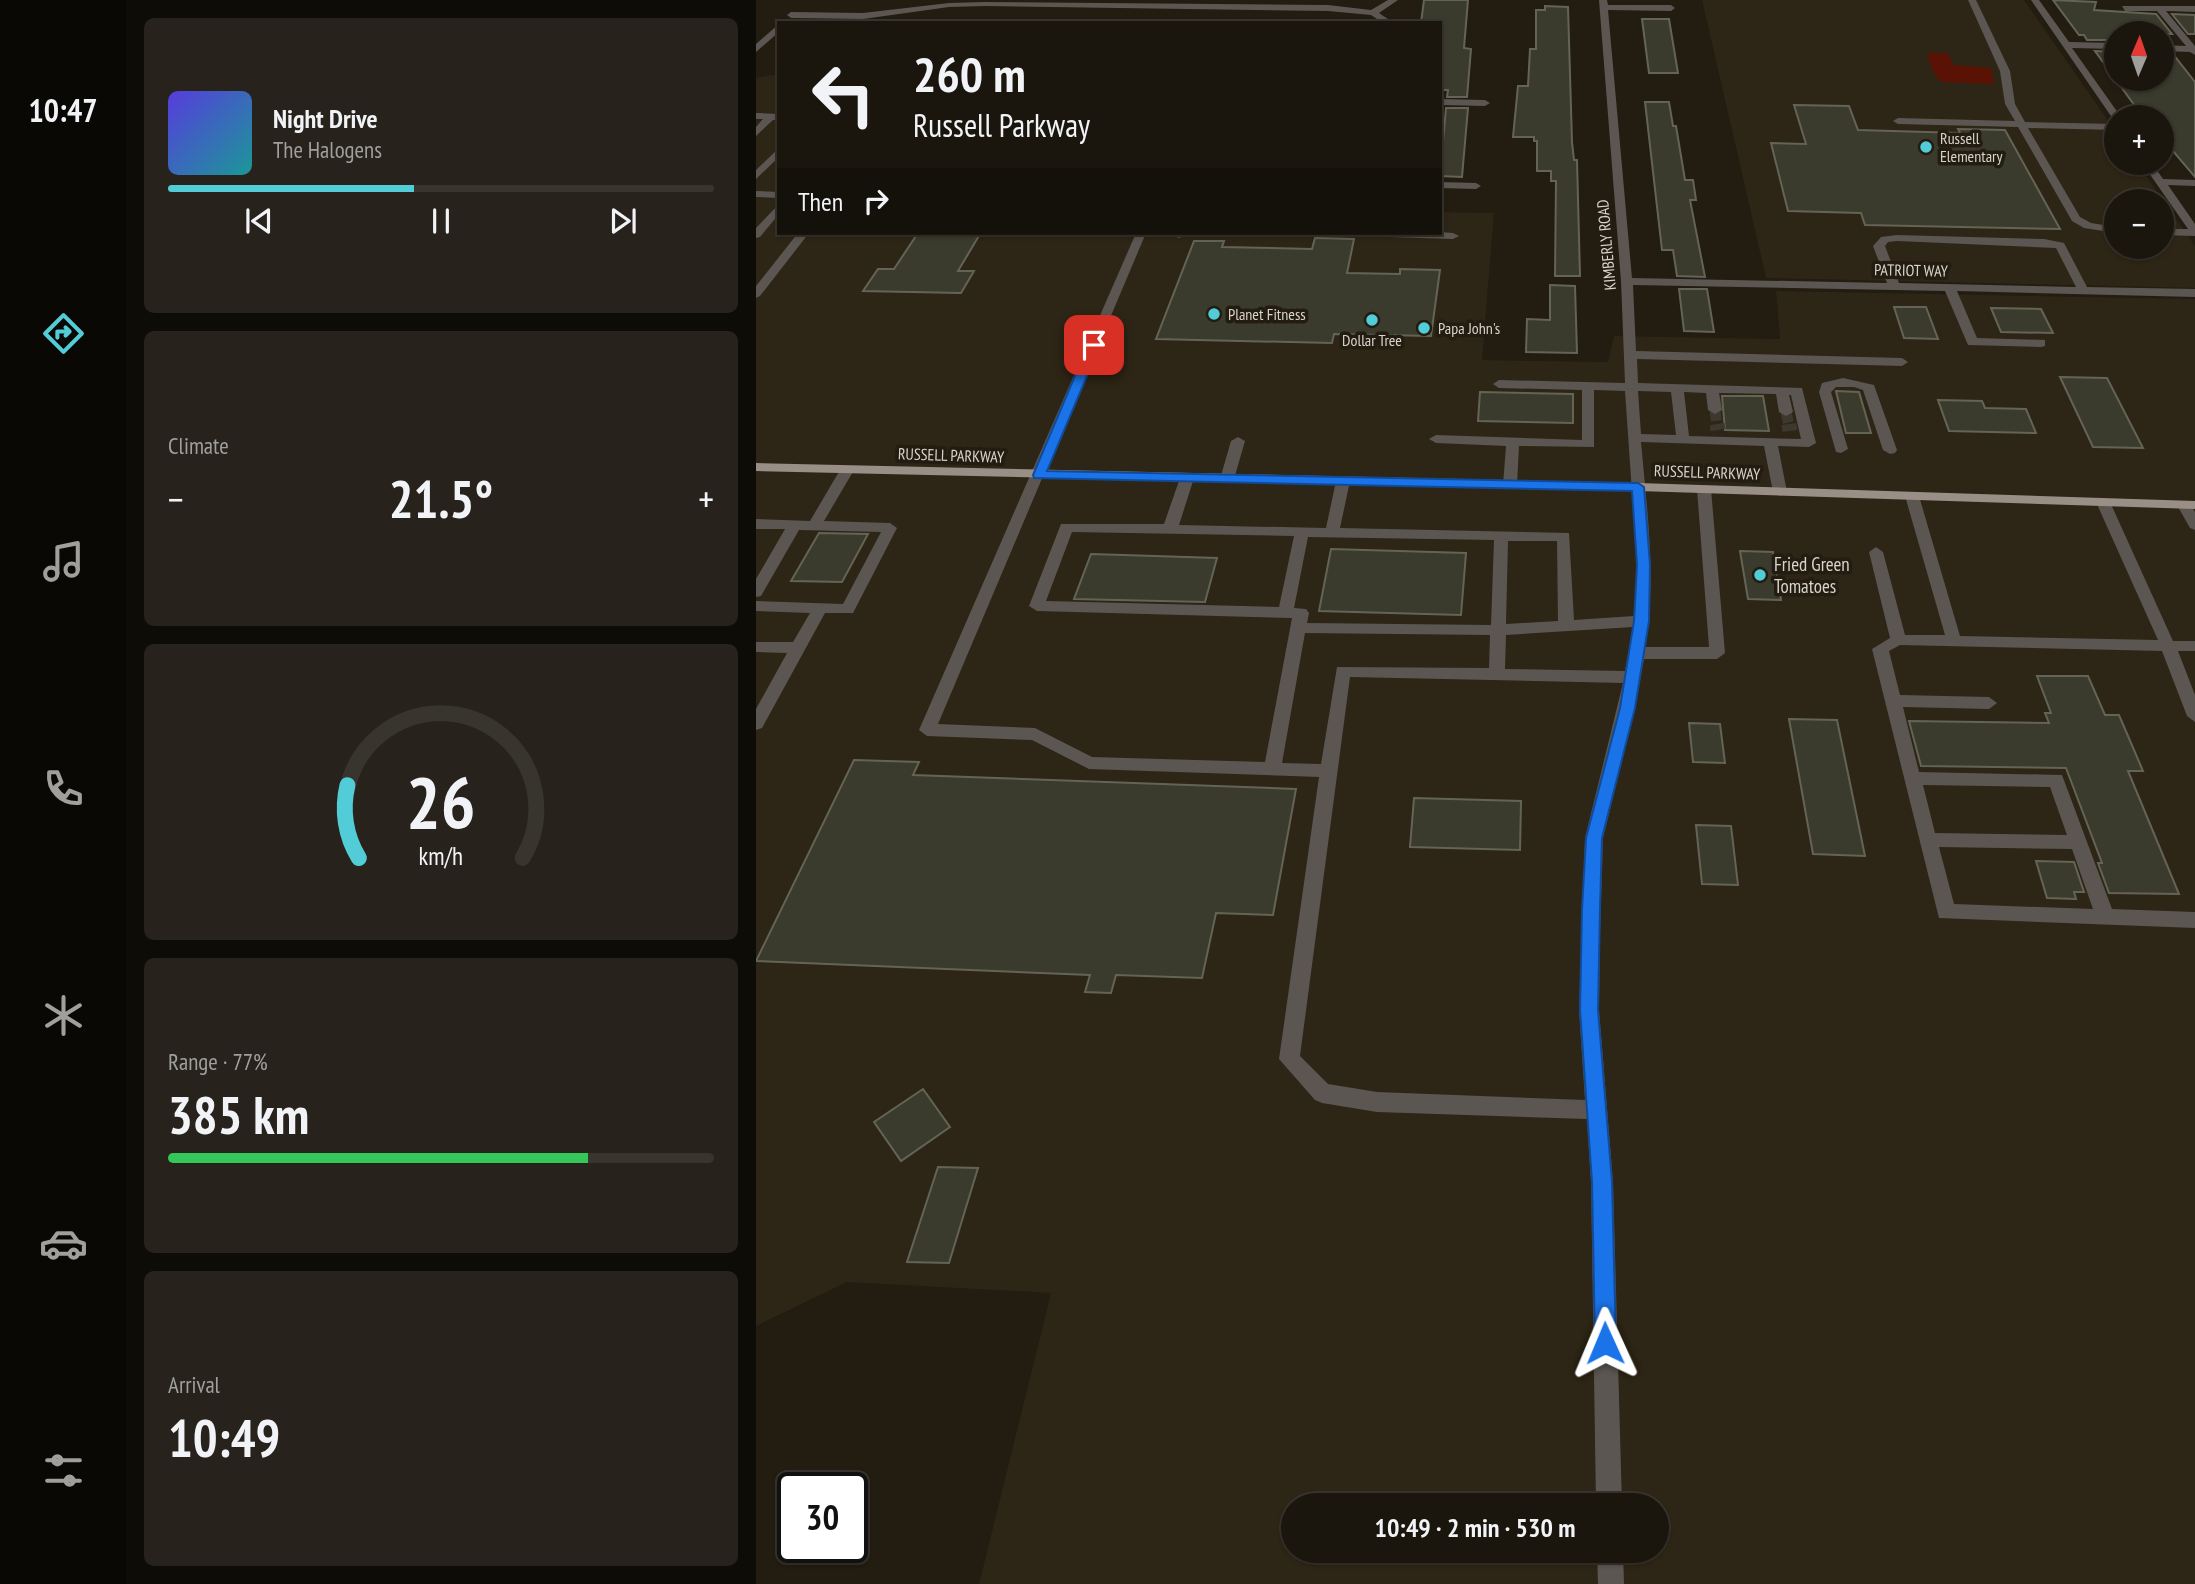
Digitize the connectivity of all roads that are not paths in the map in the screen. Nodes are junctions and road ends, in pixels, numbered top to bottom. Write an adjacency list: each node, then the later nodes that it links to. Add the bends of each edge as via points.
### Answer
1 (1394, 0): 11 (street)
2 (1972, 0): 27 (street, via 2006,71 2010,104)
3 (2035, 0): 16 (street)
4 (1603, 4): 7 (street); 48 (street, KIMBERLY ROAD)
5 (1237, 7): 11 (street); 12 (street, via 985,4 863,16)
6 (799, 8): 12 (street)
7 (1671, 8)
8 (2125, 8): 9 (street)
9 (2159, 8): 10 (street); 20 (street)
10 (2195, 9)
11 (1373, 13): 14 (street)
12 (791, 15): 13 (street)
13 (785, 21)
14 (1387, 21)
15 (777, 29): 18 (street)
16 (2067, 45): 17 (street); 23 (street)
17 (2104, 46)
18 (756, 49)
19 (2174, 49): 20 (street)
20 (2194, 50)
21 (1442, 102): 22 (street)
22 (1485, 103)
23 (2108, 105)
24 (756, 116): 25 (street)
25 (775, 116): 29 (street)
26 (1898, 121): 27 (street)
27 (2023, 125): 28 (street); 40 (street, via 2076,219)
28 (2104, 127)
29 (756, 133)
30 (777, 153): 31 (street)
31 (757, 175)
32 (2156, 175): 33 (street)
33 (2161, 182): 34 (street); 42 (street)
34 (2195, 183)
35 (1442, 185): 36 (street)
36 (1476, 186)
37 (756, 194): 38 (street)
38 (777, 195)
39 (777, 209): 43 (street)
40 (2104, 228)
41 (2174, 232): 42 (street)
42 (2195, 233)
43 (756, 235)
44 (802, 235): 53 (street)
45 (1140, 235): 75 (street)
46 (1420, 235): 47 (street)
47 (1453, 236)
48 (1627, 281): 49 (street, PATRIOT WAY); 55 (street, KIMBERLY ROAD)
49 (1894, 285): 50 (street, PATRIOT WAY); 51 (street, via 1879,246 1885,239 1911,238 2060,245)
50 (1949, 287): 51 (street, PATRIOT WAY); 54 (street, via 1972,342)
51 (2083, 290): 52 (street, PATRIOT WAY)
52 (2195, 293)
53 (756, 294)
54 (2041, 343)
55 (1631, 355): 56 (street); 59 (street, KIMBERLY ROAD)
56 (1902, 362)
57 (1499, 384): 58 (street)
58 (1588, 386): 59 (street); 70 (street, via 1589,444)
59 (1632, 387): 60 (street); 65 (street, KIMBERLY ROAD)
60 (1678, 388): 61 (street); 68 (street)
61 (1706, 389): 62 (street); 63 (street)
62 (1776, 390): 64 (street); 71 (street, via 1797,391)
63 (1709, 410)
64 (1780, 412)
65 (1634, 438): 68 (street); 80 (street, KIMBERLY ROAD)
66 (1782, 438): 68 (street, via 1713,435); 71 (street); 82 (street)
67 (1436, 439): 70 (street)
68 (1683, 439)
69 (1238, 441): 77 (street)
70 (1513, 442): 79 (street)
71 (1809, 443): 72 (street, via 1837,449 1825,392 1827,386 1839,382 1858,383 1869,388)
72 (1890, 450)
73 (756, 467): 74 (main road, RUSSELL PARKWAY)
74 (847, 470): 75 (main road, RUSSELL PARKWAY); 89 (street)
75 (1039, 475): 76 (main road, RUSSELL PARKWAY); 117 (street, via 926,730 1035,734 1089,763)
76 (1187, 478): 77 (main road, RUSSELL PARKWAY); 90 (street)
77 (1227, 479): 78 (main road, RUSSELL PARKWAY)
78 (1343, 481): 79 (main road, RUSSELL PARKWAY); 92 (street)
79 (1510, 485): 80 (main road, RUSSELL PARKWAY)
80 (1638, 487): 81 (main road, RUSSELL PARKWAY); 100 (street, KIMBERLY ROAD, via 1644,565)
81 (1704, 489): 82 (main road, RUSSELL PARKWAY); 110 (street, via 1717,653)
82 (1780, 492): 83 (main road, RUSSELL PARKWAY)
83 (1912, 496): 84 (main road, RUSSELL PARKWAY); 105 (street)
84 (2103, 502): 85 (main road, RUSSELL PARKWAY); 107 (street)
85 (2189, 505): 88 (street)
86 (761, 524): 87 (street); 94 (street)
87 (795, 525): 89 (street); 96 (street)
88 (2195, 525)
89 (814, 526): 98 (street, via 890,528 848,609)
90 (1170, 529): 91 (street); 99 (street, via 1066,527 1037,606)
91 (1302, 532): 92 (street); 99 (street)
92 (1332, 532): 93 (street)
93 (1502, 536): 101 (street, via 1564,536); 103 (street)
94 (756, 539)
95 (1876, 552): 104 (street)
96 (756, 592)
97 (756, 606): 98 (street)
98 (820, 608): 109 (street)
99 (1285, 612): 102 (street, via 1301,613)
100 (1642, 621): 101 (street); 110 (street, KIMBERLY ROAD)
101 (1566, 626): 103 (street)
102 (1298, 628): 103 (street); 117 (street)
103 (1499, 630): 111 (street)
104 (1898, 640): 105 (street); 113 (street, via 1880,649)
105 (1954, 641): 107 (street)
106 (756, 646): 109 (street)
107 (2168, 646): 108 (street); 115 (street)
108 (2195, 646)
109 (798, 648): 116 (street)
110 (1636, 653): 112 (street, KIMBERLY ROAD)
111 (1497, 674): 112 (street); 118 (street, via 1343,671)
112 (1632, 677): 124 (street, KIMBERLY ROAD, via 1594,838 1589,1010)
113 (1893, 701): 114 (street); 119 (street)
114 (1989, 702)
115 (2195, 716)
116 (756, 724)
117 (1272, 769): 118 (street)
118 (1329, 771): 124 (street, via 1289,1059 1322,1093 1377,1102)
119 (1912, 778): 120 (street); 121 (street, via 2056,780)
120 (1928, 840): 121 (street); 122 (street, via 1946,912)
121 (2078, 842): 122 (street)
122 (2105, 917): 123 (street)
123 (2195, 920)
124 (1598, 1110): 125 (street, KIMBERLY ROAD)
125 (1609, 1493)
126 (1610, 1563): 127 (street)
127 (1611, 1584)

